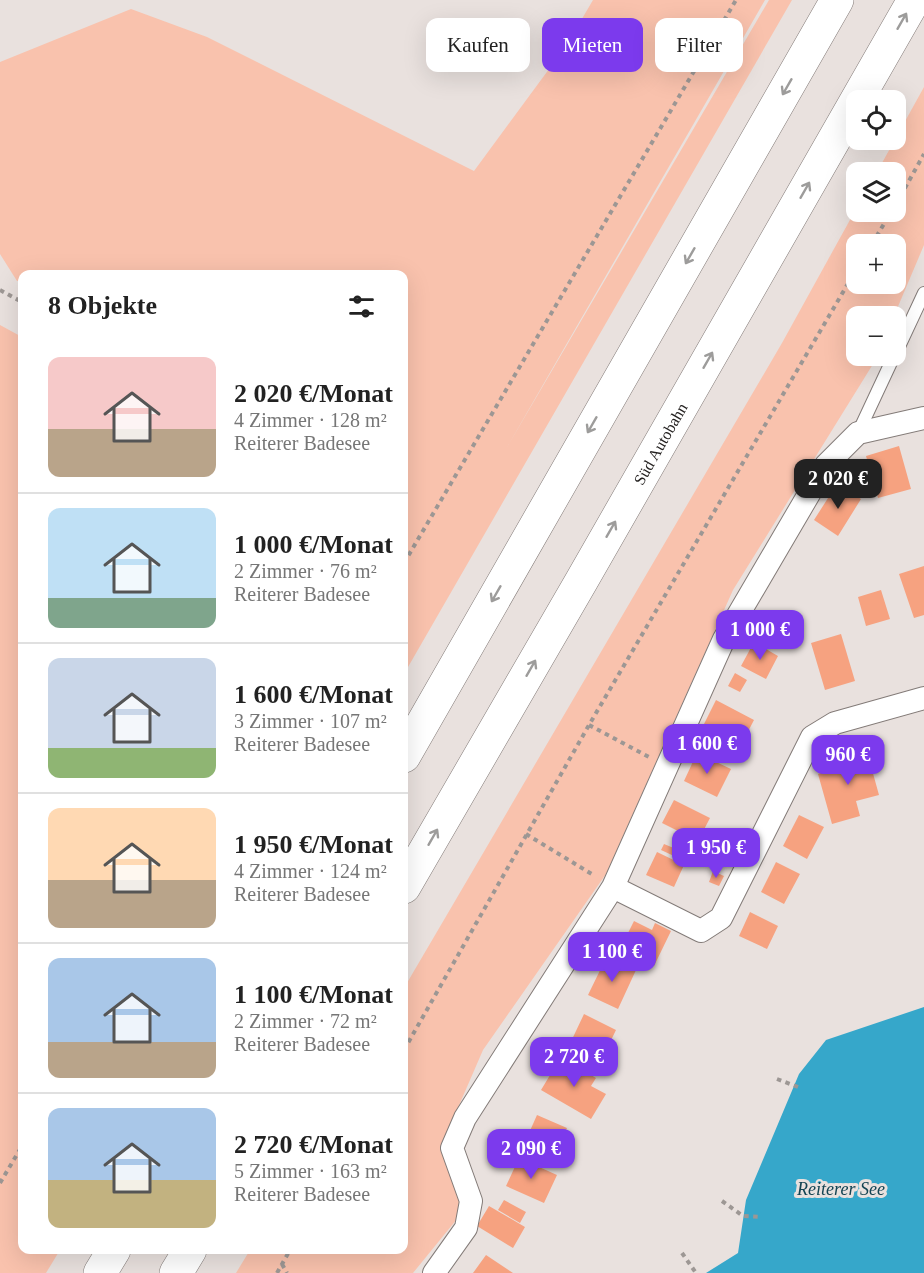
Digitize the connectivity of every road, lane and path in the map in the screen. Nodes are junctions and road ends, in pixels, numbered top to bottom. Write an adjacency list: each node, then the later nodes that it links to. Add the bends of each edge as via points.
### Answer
1 (736, 0): 16 (path)
2 (837, 0): 19 (highway, one-way to 19)
3 (914, 0): 22 (highway, Süd Autobahn, one-way to 3)
4 (924, 154): 6 (path)
5 (924, 164): 6 (path)
6 (918, 165): 7 (path)
7 (906, 186)
8 (846, 287): 18 (path)
9 (0, 290): 11 (path)
10 (924, 293): 12 (lane)
11 (18, 301)
12 (906, 331)
13 (889, 366): 15 (lane)
14 (924, 418): 15 (street)
15 (858, 433): 20 (street, via 826,465 724,639)
16 (408, 556)
17 (924, 698): 23 (street, via 836,723 812,737 722,918 701,932)
18 (589, 725): 20 (path); 21 (path)
19 (408, 749)
20 (667, 766): 23 (street)
21 (526, 834): 23 (path); 24 (path)
22 (408, 880)
23 (613, 887): 40 (street, via 465,1118 452,1148 471,1201 466,1228)
24 (408, 1043)
25 (777, 1079): 26 (path)
26 (798, 1087)
27 (18, 1153): 28 (path)
28 (0, 1183)
29 (722, 1201): 30 (path, via 743,1216)
30 (761, 1217)
31 (682, 1253): 41 (path)
32 (112, 1254): 36 (highway)
33 (188, 1254): 37 (highway)
34 (288, 1254): 35 (path)
35 (282, 1264): 38 (path); 39 (path)
36 (100, 1273)
37 (176, 1273)
38 (277, 1273)
39 (287, 1273)
40 (434, 1273)
41 (696, 1273)

